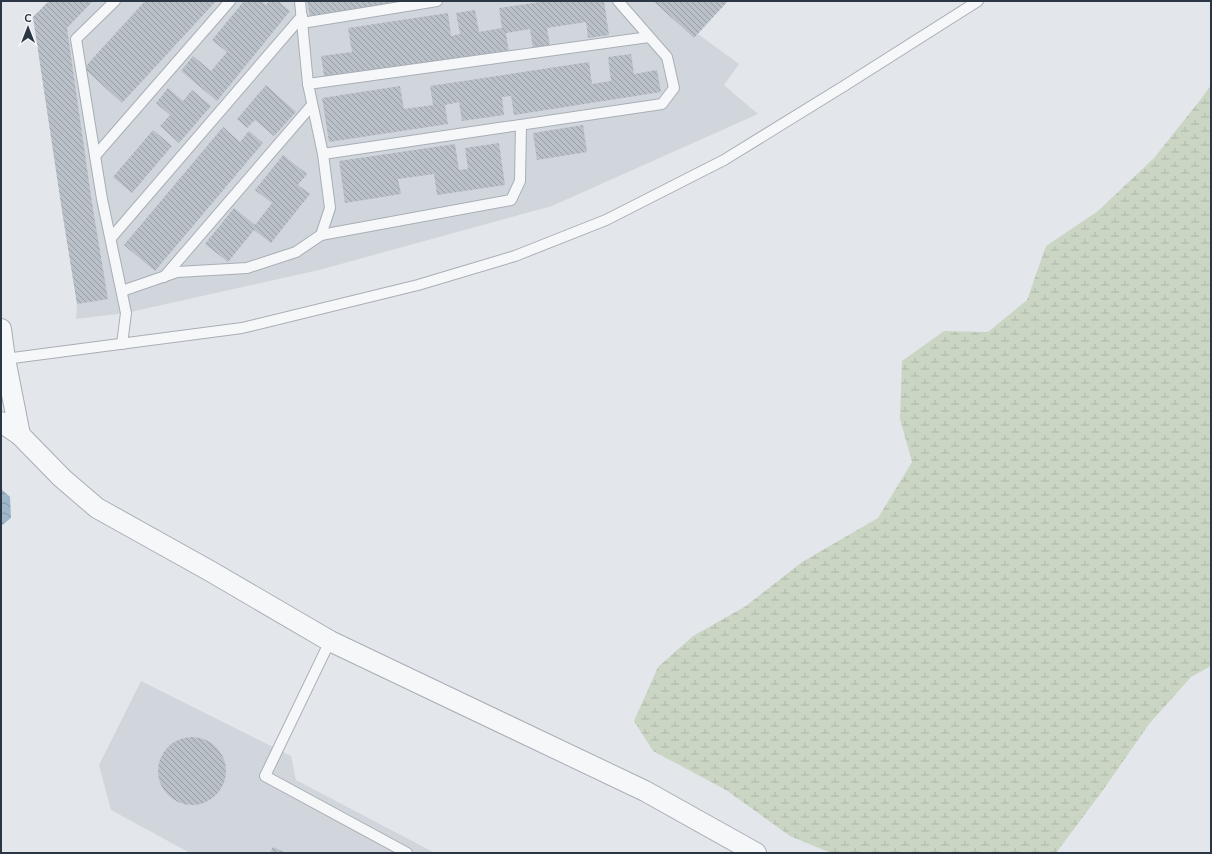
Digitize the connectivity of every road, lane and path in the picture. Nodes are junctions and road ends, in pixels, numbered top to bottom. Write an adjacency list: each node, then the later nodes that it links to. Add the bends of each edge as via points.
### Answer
1 (115, 1): 13 (lane, via 76,40)
2 (230, 1): 13 (lane)
3 (300, 1): 7 (lane)
4 (437, 1): 7 (lane)
5 (618, 1): 8 (lane)
6 (978, 1): 19 (lane, via 724,160 606,220 515,256 418,285 242,328)
7 (302, 19): 9 (lane); 15 (lane)
8 (649, 37): 9 (lane); 11 (lane, via 667,57 674,88 662,104)
9 (308, 84): 10 (lane)
10 (312, 105): 12 (lane); 16 (lane)
11 (521, 125): 12 (lane); 14 (lane, via 520,181 511,200)
12 (323, 154): 14 (lane, via 330,208)
13 (95, 156): 15 (lane)
14 (321, 235): 16 (lane, via 296,252 247,268 177,272)
15 (110, 238): 17 (lane)
16 (164, 277): 17 (lane)
17 (122, 291): 19 (lane, via 126,312)
18 (1, 329): 20 (street)
19 (122, 344): 20 (lane)
20 (5, 359): 22 (street)
21 (1, 422): 22 (street)
22 (20, 435): 23 (street, via 62,478 97,508)
23 (330, 641): 24 (lane, via 265,776); 25 (street, via 645,791)
24 (407, 853)
25 (756, 853)

